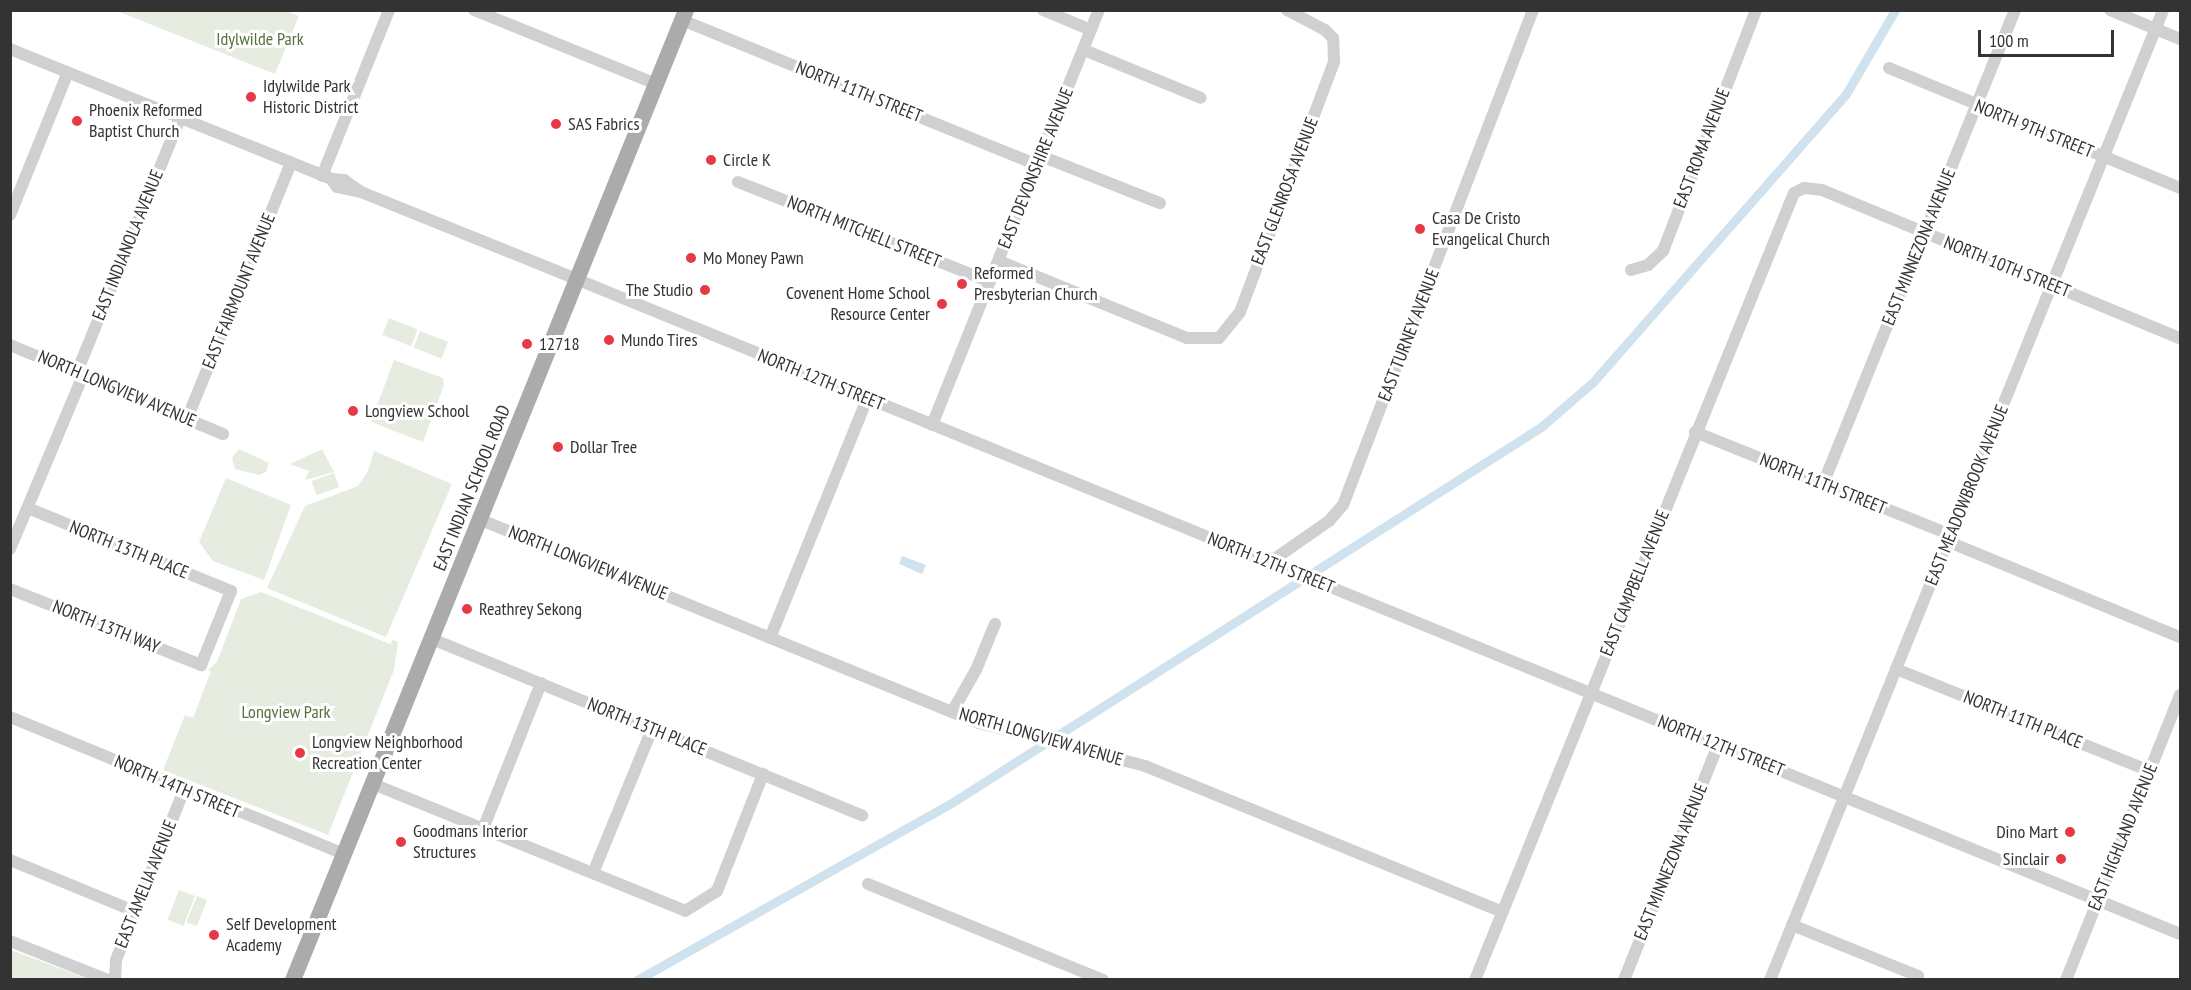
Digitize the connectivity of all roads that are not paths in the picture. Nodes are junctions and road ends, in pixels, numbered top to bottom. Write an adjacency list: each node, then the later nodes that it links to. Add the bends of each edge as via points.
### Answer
1 (390, 10): 26 (street)
2 (474, 10): 19 (street)
3 (1043, 10): 13 (street)
4 (1100, 10): 13 (street, EAST DEVONSHIRE AVENUE)
5 (1287, 10): 34 (street, EAST GLENROSA AVENUE, via 1317,23 1333,38 1334,62 1234,323 1219,338 1187,338)
6 (1533, 10): 52 (street, EAST TURNEY AVENUE, via 1343,505 1329,521)
7 (1756, 10): 35 (street, EAST ROMA AVENUE, via 1663,251 1648,265)
8 (2015, 10): 21 (street, EAST MINNEZONA AVENUE)
9 (2110, 10): 12 (street)
10 (2163, 10): 12 (street, EAST MEADOWBROOK AVENUE)
11 (684, 15): 19 (main road, EAST INDIAN SCHOOL ROAD); 24 (street, NORTH 11TH STREET)
12 (2155, 29): 14 (street); 23 (street, EAST MEADOWBROOK AVENUE)
13 (1091, 30): 16 (street, EAST DEVONSHIRE AVENUE)
14 (2181, 39)
15 (10, 49): 18 (street, NORTH 12TH STREET)
16 (1084, 50): 20 (street); 24 (street, EAST DEVONSHIRE AVENUE)
17 (1889, 69): 21 (street, NORTH 9TH STREET)
18 (68, 72): 22 (street, NORTH 12TH STREET); 30 (street)
19 (656, 84): 36 (main road, EAST INDIAN SCHOOL ROAD)
20 (1201, 98)
21 (1976, 105): 23 (street, NORTH 9TH STREET); 33 (street, EAST MINNEZONA AVENUE)
22 (180, 118): 25 (street, NORTH 12TH STREET); 41 (street, EAST INDIANOLA AVENUE)
23 (2104, 157): 28 (street, NORTH 9TH STREET); 38 (street, EAST MEADOWBROOK AVENUE)
24 (1039, 160): 31 (street, NORTH 11TH STREET); 34 (street, EAST DEVONSHIRE AVENUE)
25 (291, 163): 26 (street, NORTH 12TH STREET); 43 (street, EAST FAIRMOUNT AVENUE)
26 (326, 178): 36 (street, NORTH 12TH STREET, via 344,180 362,192)
27 (738, 182): 37 (street, NORTH MITCHELL STREET)
28 (2181, 188)
29 (1799, 190): 33 (street, NORTH 10TH STREET, via 1822,190); 45 (street, EAST CAMPBELL AVENUE, via 1790,198)
30 (14, 199): 32 (street)
31 (1160, 203)
32 (10, 215)
33 (1925, 233): 38 (street, NORTH 10TH STREET); 47 (street, EAST MINNEZONA AVENUE)
34 (999, 261): 37 (street, EAST DEVONSHIRE AVENUE)
35 (1631, 270)
36 (576, 279): 42 (street, NORTH 12TH STREET); 49 (main road, EAST INDIAN SCHOOL ROAD)
37 (990, 282): 44 (street, EAST DEVONSHIRE AVENUE)
38 (2052, 285): 39 (street, NORTH 10TH STREET); 50 (street, EAST MEADOWBROOK AVENUE)
39 (2181, 338)
40 (10, 345): 41 (street, NORTH LONGVIEW AVENUE)
41 (80, 373): 43 (street, NORTH LONGVIEW AVENUE); 48 (street, EAST INDIANOLA AVENUE)
42 (867, 399): 44 (street, NORTH 12TH STREET); 56 (street)
43 (187, 419): 46 (street, NORTH LONGVIEW AVENUE)
44 (932, 425): 52 (street, NORTH 12TH STREET)
45 (1695, 432): 47 (street, NORTH 11TH STREET); 61 (street, EAST CAMPBELL AVENUE)
46 (223, 434)
47 (1823, 484): 50 (street, NORTH 11TH STREET)
48 (27, 508): 51 (street, EAST INDIANOLA AVENUE); 58 (street, NORTH 13TH PLACE, via 231,591)
49 (481, 520): 56 (street, NORTH LONGVIEW AVENUE); 57 (main road, EAST INDIAN SCHOOL ROAD)
50 (1950, 538): 55 (street, NORTH 11TH STREET); 59 (street, EAST MEADOWBROOK AVENUE)
51 (10, 549)
52 (1270, 562): 61 (street, NORTH 12TH STREET)
53 (10, 589): 58 (street, NORTH 13TH WAY)
54 (995, 624): 63 (street, via 976,670)
55 (2181, 637)
56 (770, 638): 63 (street, NORTH LONGVIEW AVENUE)
57 (432, 639): 60 (street, NORTH 13TH PLACE); 69 (main road, EAST INDIAN SCHOOL ROAD)
58 (201, 665)
59 (1896, 669): 67 (street, NORTH 11TH PLACE); 71 (street, EAST MEADOWBROOK AVENUE)
60 (541, 683): 65 (street, NORTH 13TH PLACE); 73 (street)
61 (1591, 693): 66 (street, NORTH 12TH STREET); 80 (street, EAST CAMPBELL AVENUE)
62 (2181, 695): 67 (street, EAST HIGHLAND AVENUE)
63 (952, 712): 80 (street, NORTH LONGVIEW AVENUE, via 1144,766)
64 (10, 717): 70 (street, NORTH 14TH STREET)
65 (652, 729): 68 (street, NORTH 13TH PLACE); 76 (street)
66 (1718, 745): 71 (street, NORTH 12TH STREET); 90 (street, EAST MINNEZONA AVENUE)
67 (2150, 771): 78 (street, EAST HIGHLAND AVENUE)
68 (763, 774): 72 (street, NORTH 13TH PLACE); 76 (street, via 717,891 685,911)
69 (373, 784): 73 (street); 74 (main road, EAST INDIAN SCHOOL ROAD)
70 (184, 790): 74 (street, NORTH 14TH STREET); 79 (street, EAST AMELIA AVENUE)
71 (1844, 798): 78 (street, NORTH 12TH STREET); 81 (street, EAST MEADOWBROOK AVENUE)
72 (862, 815)
73 (483, 829): 76 (street)
74 (344, 854): 87 (main road, EAST INDIAN SCHOOL ROAD)
75 (10, 860): 79 (street)
76 (594, 873)
77 (868, 884): 88 (street)
78 (2098, 900): 82 (street, NORTH 12TH STREET); 92 (street, EAST HIGHLAND AVENUE)
79 (136, 912): 86 (street, EAST AMELIA AVENUE, via 116,960)
80 (1502, 912): 89 (street, EAST CAMPBELL AVENUE)
81 (1792, 925): 84 (street); 91 (street, EAST MEADOWBROOK AVENUE)
82 (2181, 934)
83 (10, 941): 85 (street)
84 (1918, 978)
85 (108, 980)
86 (115, 980)
87 (293, 980)
88 (1102, 980)
89 (1475, 980)
90 (1624, 980)
91 (1770, 980)
92 (2066, 980)

